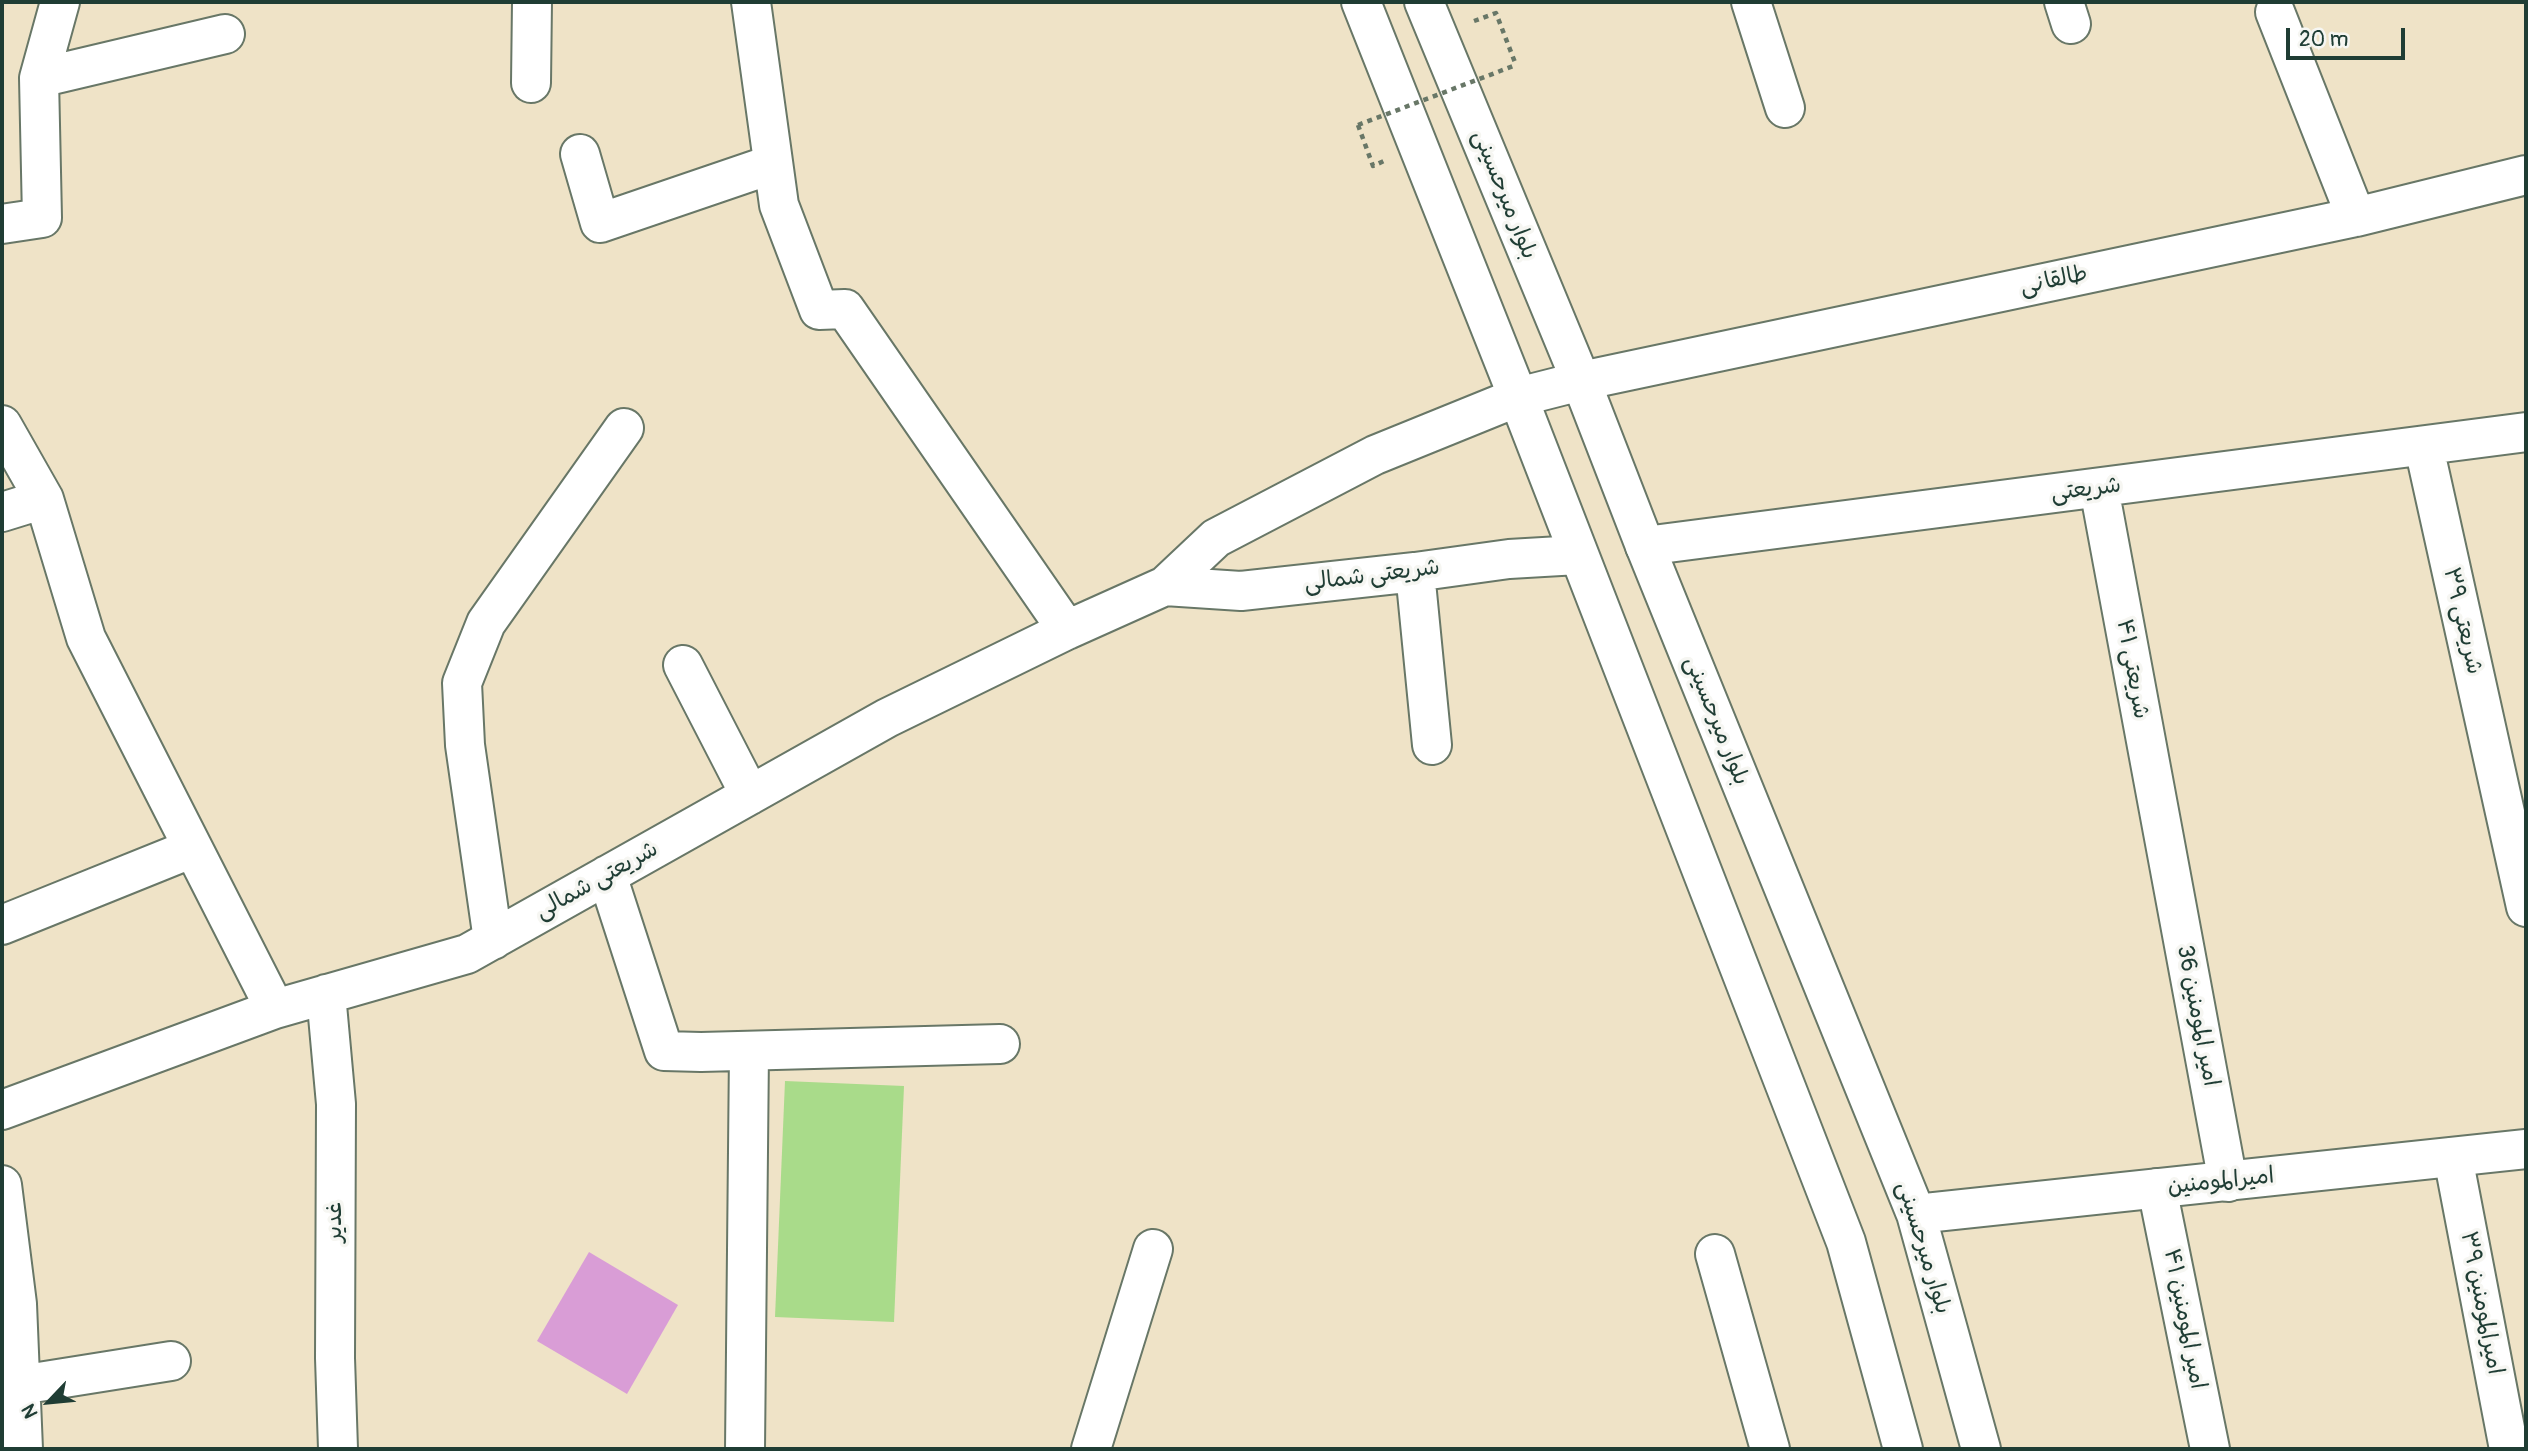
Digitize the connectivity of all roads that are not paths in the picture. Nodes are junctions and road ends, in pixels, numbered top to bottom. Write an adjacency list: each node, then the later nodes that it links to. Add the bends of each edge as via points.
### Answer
1 (60, 2): 11 (street)
2 (532, 2): 12 (street)
3 (751, 2): 15 (street)
4 (1361, 2): 20 (street)
5 (1380, 2): 20 (street, via 1467,223)
6 (1404, 2): 19 (street, via 1495,214)
7 (1424, 2): 19 (street, بلوار میرحسینی)
8 (1751, 2): 13 (street)
9 (2275, 12): 17 (street)
10 (225, 34): 11 (street)
11 (38, 78): 18 (street, via 42,218)
12 (531, 83)
13 (1784, 108)
14 (580, 154): 15 (street, via 600,223)
15 (773, 164): 34 (street, via 779,205 819,310 845,309)
16 (2526, 175): 17 (street, طالقانی)
17 (2356, 217): 21 (street, طالقانی)
18 (2, 224)
19 (1525, 244): 21 (street, بلوار میرحسینی)
20 (1468, 270): 22 (street)
21 (1581, 381): 22 (street, طالقانی); 30 (street, بلوار میرحسینی)
22 (1518, 397): 31 (street); 33 (street, شریعتی شمالی, via 1375,456 1216,538)
23 (2, 425): 28 (street)
24 (624, 428): 43 (street, via 485,622 462,683 465,745)
25 (2526, 432): 26 (street, شریعتی)
26 (2424, 447): 27 (street, شریعتی); 41 (street, شریعتی ۳۹)
27 (2099, 488): 30 (street, شریعتی); 39 (street, شریعتی ۴۱)
28 (44, 499): 29 (street); 38 (street, via 86,638)
29 (2, 512)
30 (1645, 546): 54 (street, بلوار میرحسینی)
31 (1578, 555): 32 (street, شریعتی شمالی); 64 (street, via 1846,1242)
32 (1415, 572): 33 (street, شریعتی شمالی, via 1241,591); 36 (street)
33 (1165, 586): 34 (street, شریعتی شمالی)
34 (1067, 630): 37 (street, شریعتی شمالی, via 887,718)
35 (683, 665): 37 (street)
36 (1432, 745)
37 (750, 795): 40 (street, شریعتی شمالی)
38 (193, 848): 42 (street); 45 (street)
39 (2165, 850): 51 (street, امیر المومنین 36)
40 (607, 875): 43 (street, شریعتی شمالی); 47 (street, via 664,1051)
41 (2526, 907)
42 (2, 925)
43 (494, 940): 44 (street, شریعتی شمالی, via 467,954)
44 (326, 994): 45 (street, شریعتی شمالی); 60 (street, غدیر, via 336,1104)
45 (275, 1009): 48 (street, شریعتی شمالی)
46 (1000, 1044): 47 (street)
47 (750, 1051): 61 (street)
48 (2, 1110)
49 (2526, 1149): 50 (street, امیرالمومنین)
50 (2454, 1157): 51 (street, امیرالمومنین); 67 (street, امیرالمومنین ۳۹)
51 (2228, 1182): 53 (street, امیرالمومنین)
52 (2, 1185): 58 (street, via 17,1304)
53 (2157, 1188): 54 (street, امیرالمومنین); 66 (street, امیر المومنین ۴۱)
54 (1916, 1214): 65 (street, بلوار میرحسینی)
55 (1153, 1249): 62 (street)
56 (1715, 1254): 63 (street)
57 (171, 1361): 58 (street)
58 (20, 1385): 59 (street)
59 (23, 1449)
60 (338, 1449)
61 (745, 1449)
62 (1091, 1449)
63 (1770, 1449)
64 (1903, 1449)
65 (1981, 1449)
66 (2210, 1449)
67 (2509, 1449)

